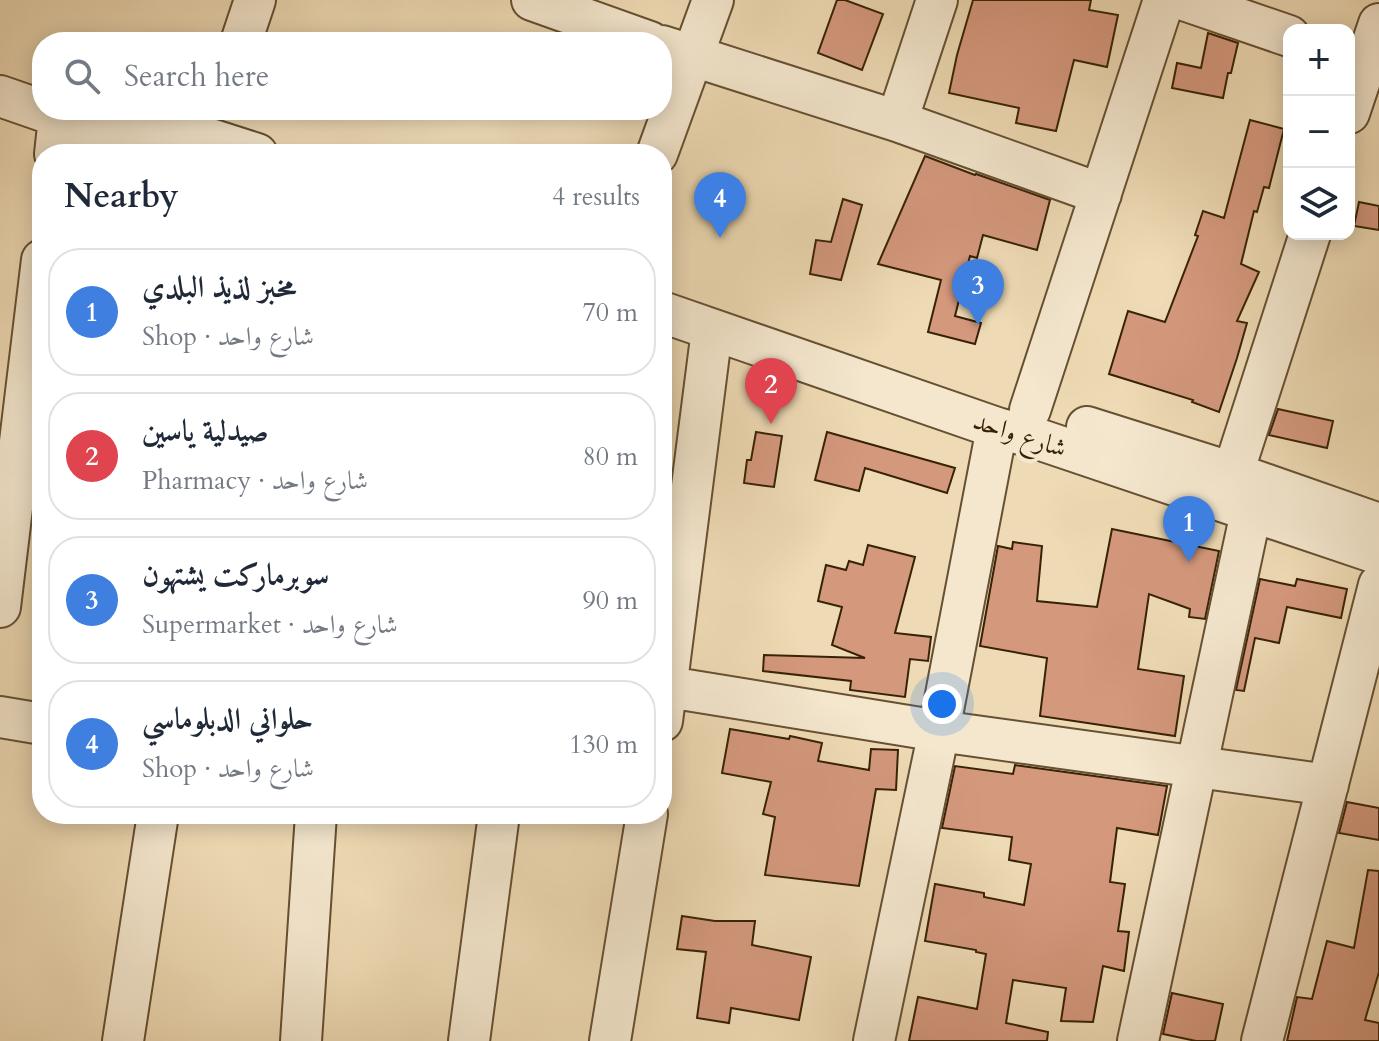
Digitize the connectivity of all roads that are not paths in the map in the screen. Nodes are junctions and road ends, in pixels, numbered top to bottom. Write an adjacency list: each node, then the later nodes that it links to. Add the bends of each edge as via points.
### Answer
1 (255, 0): 8 (street)
2 (532, 0): 9 (street)
3 (713, 0): 11 (street)
4 (937, 0): 22 (street)
5 (1164, 0): 27 (street)
6 (1184, 0): 10 (street)
7 (1379, 24): 12 (street)
8 (244, 32)
9 (622, 32)
10 (1283, 34)
11 (677, 52): 14 (street); 22 (street)
12 (1364, 62): 16 (street)
13 (0, 70): 17 (street)
14 (672, 78)
15 (0, 96): 18 (street)
16 (1354, 96)
17 (32, 100)
18 (32, 110)
19 (58, 120): 24 (street)
20 (187, 120): 23 (street)
21 (664, 120): 26 (street)
22 (897, 121): 27 (street)
23 (214, 124): 25 (street)
24 (135, 144)
25 (243, 144)
26 (659, 144)
27 (1101, 194): 33 (street)
28 (1308, 240): 34 (street)
29 (672, 290): 33 (street, شارع واحد)
30 (672, 316): 31 (street, شارع واحد)
31 (712, 330): 33 (street, شارع واحد); 40 (street)
32 (32, 343): 39 (street)
33 (1014, 419): 34 (street, شارع واحد); 35 (street, شارع واحد, via 1118,466); 44 (street)
34 (1233, 473): 36 (street, شارع واحد)
35 (1251, 512): 36 (street, شارع واحد); 45 (street)
36 (1352, 524): 37 (street, شارع واحد)
37 (1379, 554)
38 (1379, 585): 46 (street)
39 (0, 607)
40 (672, 637)
41 (672, 699): 44 (street)
42 (0, 717): 43 (street)
43 (32, 722)
44 (939, 731): 45 (street); 55 (street)
45 (1198, 768): 46 (street); 56 (street)
46 (1328, 785): 57 (street)
47 (156, 824): 51 (street)
48 (315, 824): 52 (street)
49 (498, 824): 53 (street)
50 (645, 824): 54 (street)
51 (123, 1041)
52 (301, 1041)
53 (469, 1041)
54 (610, 1041)
55 (874, 1041)
56 (1138, 1041)
57 (1262, 1041)

